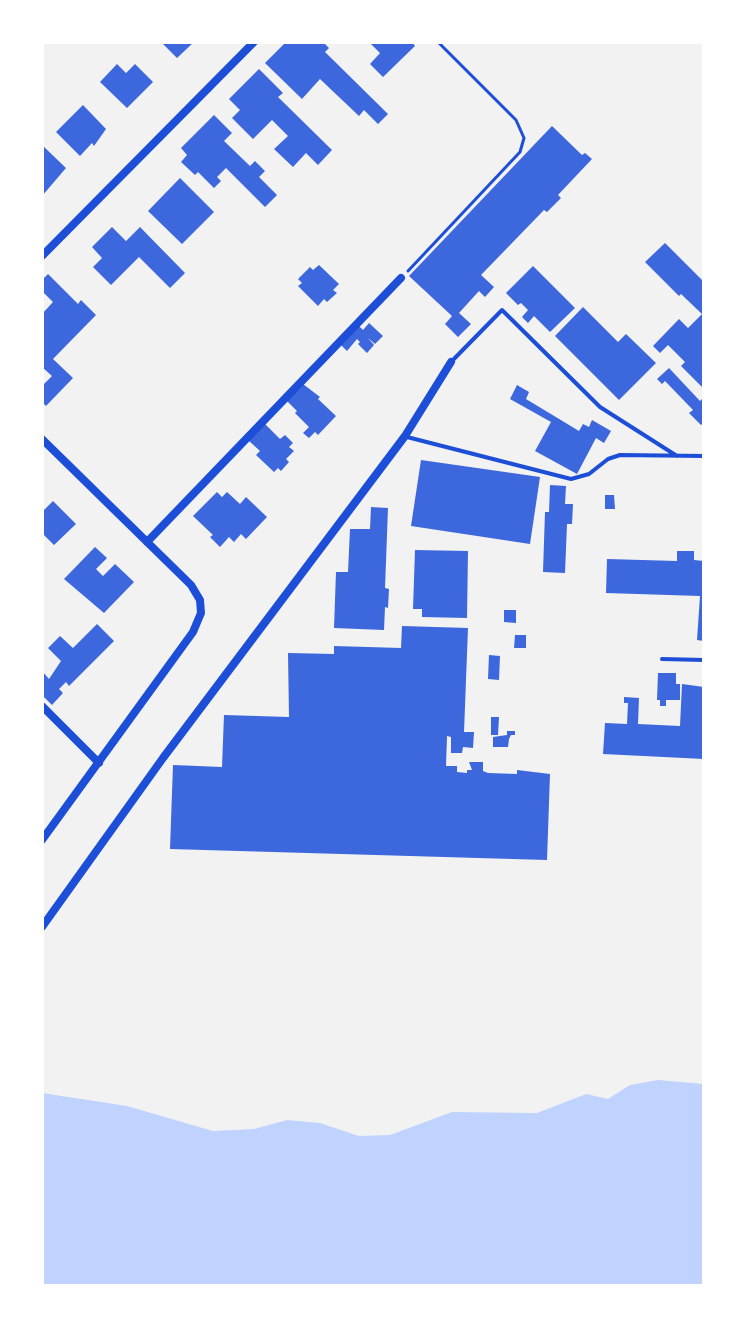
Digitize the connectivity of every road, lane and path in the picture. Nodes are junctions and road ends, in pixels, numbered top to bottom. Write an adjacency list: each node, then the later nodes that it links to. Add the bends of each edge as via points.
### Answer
1 (254, 42): 3 (street)
2 (438, 42): 4 (path, via 516,120 524,138 520,152)
3 (42, 256)
4 (401, 278): 10 (street)
5 (451, 362): 6 (street); 8 (lane, via 502,310 600,407)
6 (405, 436): 8 (lane, via 571,479 620,455); 16 (street)
7 (42, 439): 10 (street)
8 (678, 456): 9 (lane)
9 (704, 456)
10 (147, 542): 14 (street, via 191,585 201,613 193,632)
11 (662, 659): 12 (lane)
12 (704, 660)
13 (42, 706): 14 (street)
14 (99, 763): 15 (street)
15 (42, 840)
16 (42, 927)

